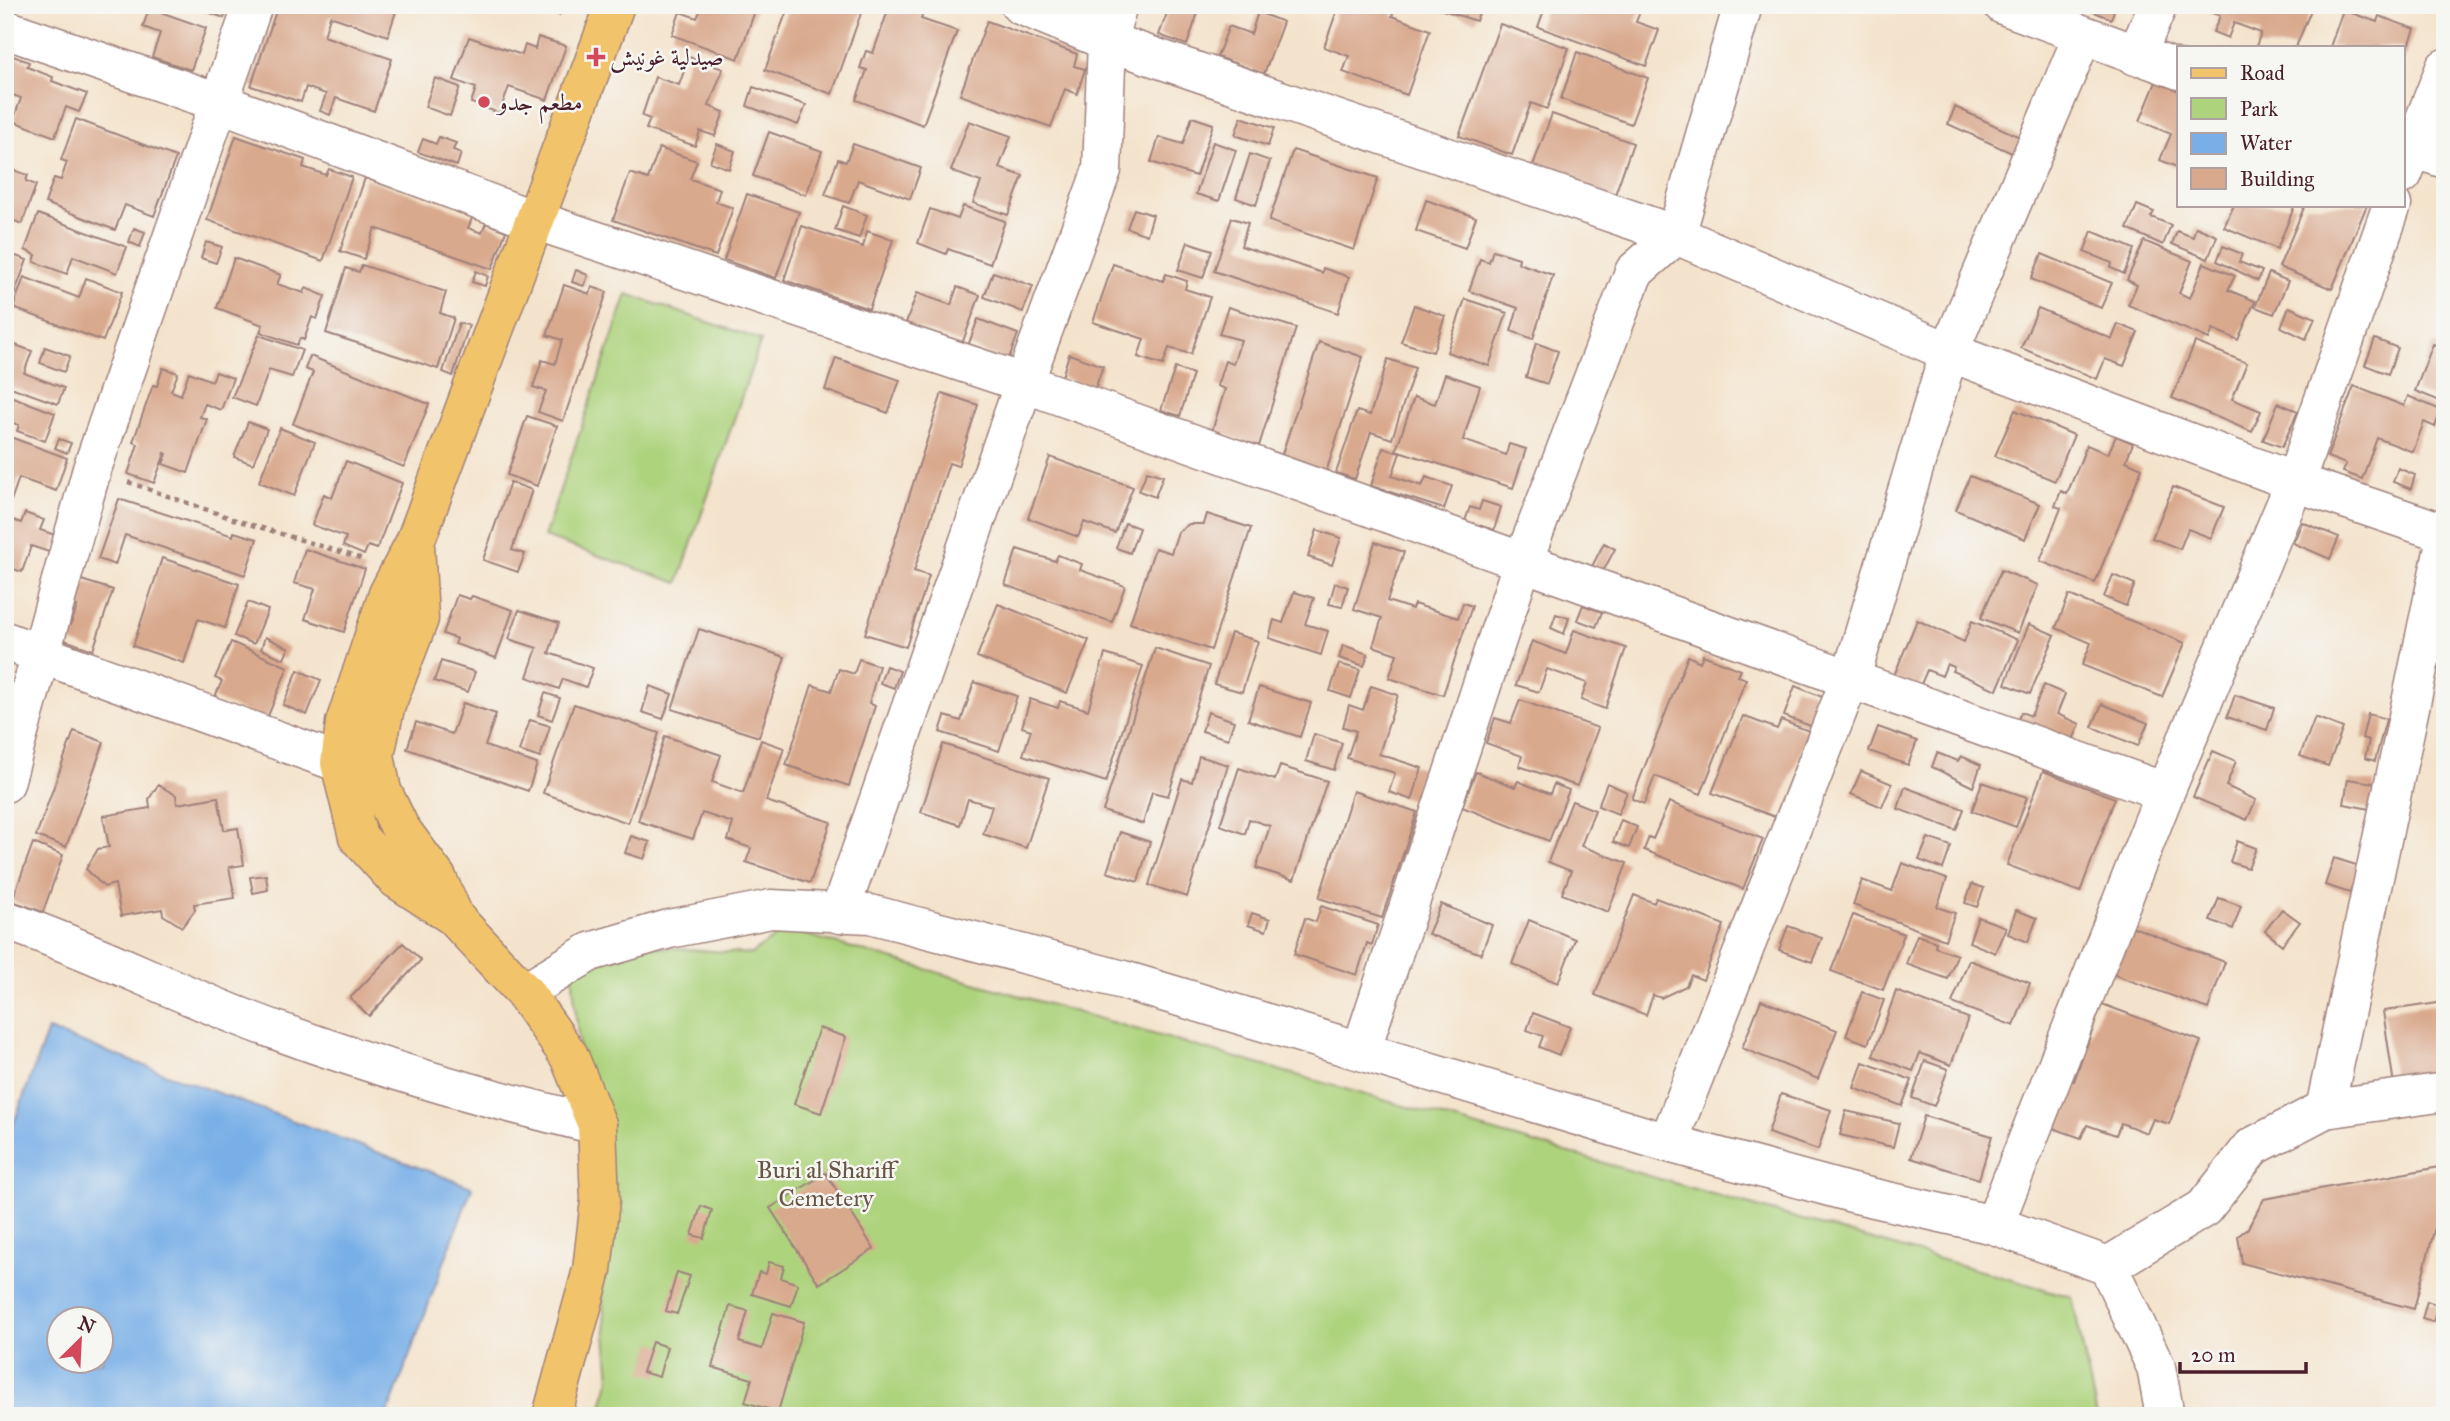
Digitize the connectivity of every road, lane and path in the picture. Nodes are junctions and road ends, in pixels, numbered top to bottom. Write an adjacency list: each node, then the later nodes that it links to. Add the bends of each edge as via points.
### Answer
1 (253, 5): 14 (street)
2 (615, 5): 17 (main road)
3 (1020, 5): 10 (street)
4 (1118, 5): 10 (street)
5 (1743, 5): 18 (street)
6 (2003, 5): 9 (street)
7 (2158, 5): 11 (street)
8 (5, 29): 14 (street)
9 (2083, 35): 11 (street); 19 (street)
10 (1107, 41): 18 (street); 20 (street, via 1102,170)
11 (2136, 56): 13 (street)
12 (2445, 68): 15 (street)
13 (2177, 69)
14 (218, 102): 17 (street); 21 (street)
15 (2416, 157)
16 (2392, 206): 22 (street)
17 (534, 220): 20 (street); 25 (main road)
18 (1676, 235): 19 (street); 26 (street, via 1634,272)
19 (1949, 352): 22 (street); 28 (street)
20 (1024, 383): 26 (street); 32 (street)
21 (92, 468): 25 (path, via 236,520); 27 (street)
22 (2295, 482): 23 (street); 31 (street)
23 (2445, 533)
24 (2445, 542): 38 (street)
25 (408, 556): 29 (main road, via 388,594 345,723); 33 (main road, via 419,619 385,708 375,755 382,790 396,819 437,878)
26 (1522, 564): 28 (street); 36 (street)
27 (22, 648): 29 (street); 30 (street)
28 (1852, 677): 31 (street); 40 (street)
29 (340, 763): 33 (main road, via 358,837 395,878)
30 (5, 783)
31 (2165, 793): 41 (street)
32 (839, 914): 35 (street, via 771,909 627,939 590,952); 36 (street, via 870,914 974,940)
33 (453, 916): 35 (main road)
34 (5, 920): 39 (street, via 330,1051 472,1095)
35 (524, 992): 39 (main road, via 569,1056)
36 (1361, 1051): 40 (street)
37 (2445, 1092): 38 (street)
38 (2325, 1109): 42 (street, via 2252,1147 2204,1208)
39 (597, 1125): 43 (main road, via 600,1200 592,1270)
40 (1668, 1143): 41 (street, via 1852,1193)
41 (1994, 1225): 42 (street)
42 (2108, 1266): 44 (street, via 2156,1367)
43 (552, 1416)
44 (2165, 1416)

